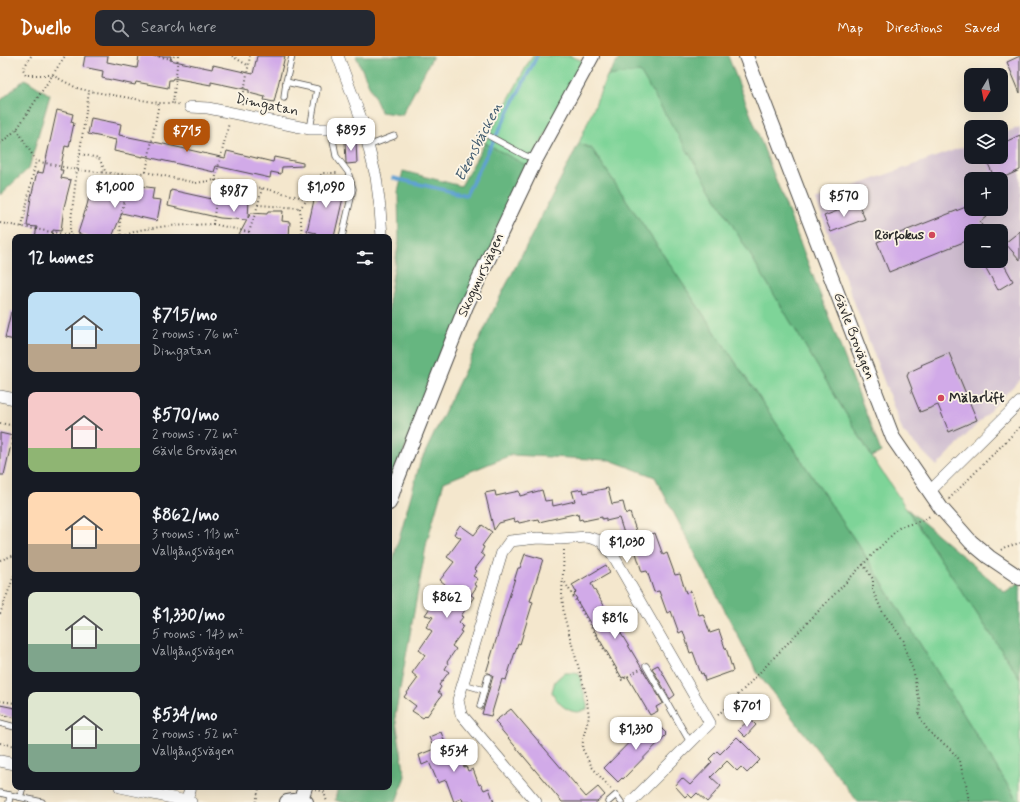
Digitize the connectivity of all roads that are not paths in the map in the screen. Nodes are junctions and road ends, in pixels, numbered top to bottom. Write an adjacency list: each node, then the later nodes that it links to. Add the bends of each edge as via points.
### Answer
1 (292, 56): 5 (lane)
2 (338, 56): 8 (street)
3 (592, 56): 14 (street, Skogmursvägen)
4 (746, 56): 20 (street, Gävle Brovägen, via 893,438)
5 (286, 82): 6 (lane); 9 (lane, via 316,89)
6 (284, 98)
7 (190, 107): 9 (street, Dimgatan, via 208,108)
8 (362, 121): 10 (street, Dimgatan); 13 (street)
9 (310, 129): 10 (street, Dimgatan)
10 (331, 129): 15 (lane, via 336,156 348,172 352,189)
11 (394, 136): 13 (lane)
12 (489, 136): 14 (lane)
13 (368, 146): 16 (street, via 376,177)
14 (536, 159): 21 (street, Skogmursvägen, via 466,306)
15 (343, 234)
16 (382, 234)
17 (0, 396): 18 (street)
18 (12, 398)
19 (1020, 402): 20 (street)
20 (930, 492): 22 (street, Gävle Brovägen, via 971,542 989,558)
21 (392, 494)
22 (1020, 578)
23 (646, 666): 30 (lane)
24 (488, 677): 26 (lane)
25 (463, 684): 26 (lane); 30 (street, via 502,552 510,541 587,537 601,541 613,555 710,722); 43 (street, via 458,700 461,714)
26 (484, 690): 27 (lane)
27 (480, 706)
28 (0, 724): 29 (lane)
29 (12, 726)
30 (690, 742): 46 (street)
31 (0, 761): 32 (street)
32 (12, 763)
33 (22, 790): 38 (lane)
34 (134, 790): 42 (street)
35 (190, 790): 42 (street)
36 (0, 793): 37 (lane)
37 (10, 795): 38 (lane); 40 (lane)
38 (20, 797): 39 (lane)
39 (31, 801): 41 (lane)
40 (9, 802)
41 (42, 802)
42 (188, 802)
43 (536, 802)
44 (608, 802): 45 (lane, via 616,795)
45 (621, 802)
46 (631, 802)

